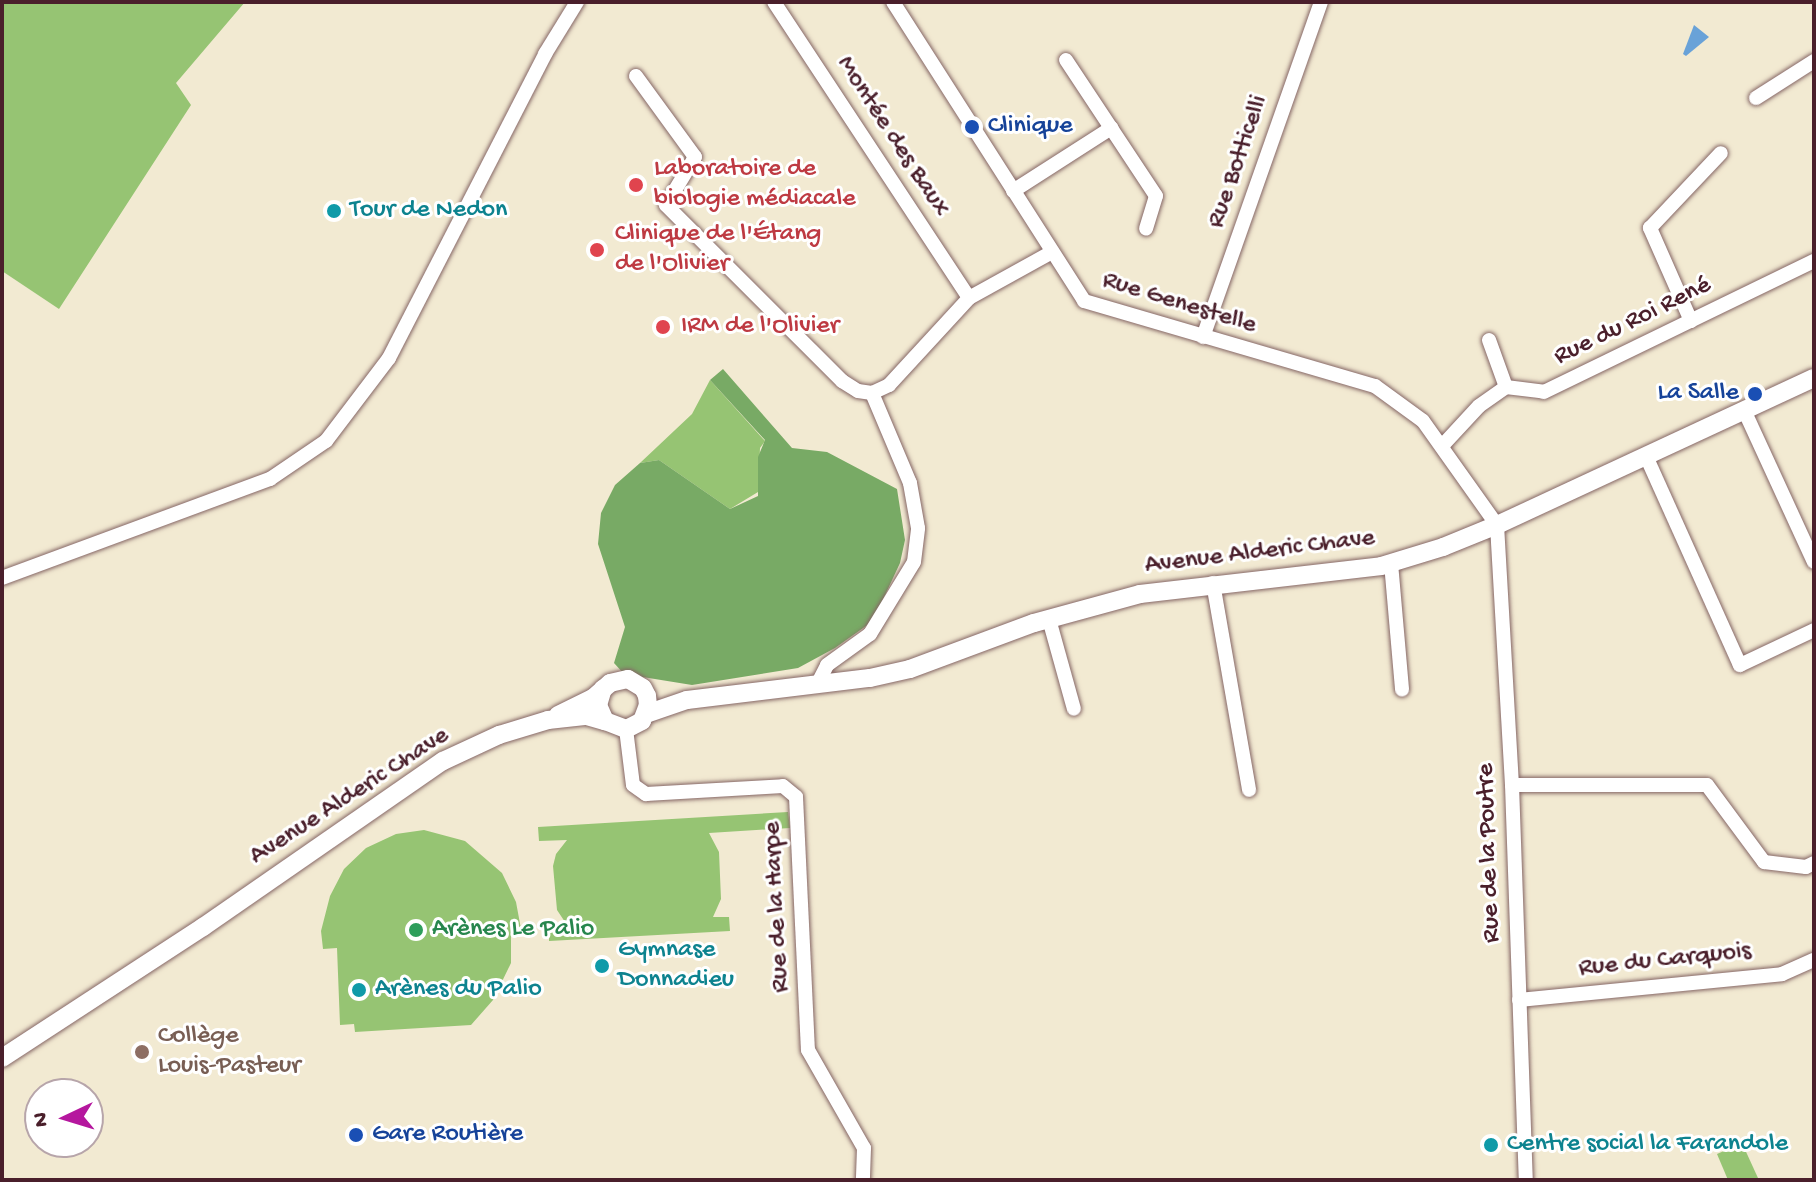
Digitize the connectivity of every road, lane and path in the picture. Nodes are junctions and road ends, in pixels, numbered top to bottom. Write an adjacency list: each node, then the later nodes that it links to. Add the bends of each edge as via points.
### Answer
1 (577, 2): 28 (street, via 545,54 389,358 326,441 270,479)
2 (774, 2): 15 (street, Montée des Baux)
3 (893, 2): 11 (street, Rue Genestelle)
4 (1321, 2): 17 (street, Rue Botticelli)
5 (1066, 60): 9 (street)
6 (1814, 61): 8 (street)
7 (636, 76): 21 (street, via 695,157 666,205 842,381)
8 (1756, 98)
9 (1111, 128): 11 (street); 12 (street, via 1156,196)
10 (1721, 153): 16 (street, via 1650,228)
11 (1013, 191): 13 (street, Rue Genestelle)
12 (1146, 228)
13 (1052, 252): 15 (street); 17 (street, Rue Genestelle, via 1084,301)
14 (1814, 261): 16 (street, Rue du Roi René)
15 (969, 298): 21 (street, via 889,385)
16 (1691, 321): 20 (street, Rue du Roi René, via 1544,392)
17 (1203, 337): 23 (street, Rue Genestelle, via 1375,386 1423,421)
18 (1489, 340): 20 (street)
19 (1814, 378): 22 (street, Avenue Alderic Chave)
20 (1506, 387): 23 (street, via 1479,406)
21 (872, 393): 32 (street, via 910,483 918,528 914,562 870,634 827,665)
22 (1744, 410): 24 (street, Avenue Alderic Chave); 26 (street)
23 (1442, 446): 25 (street, Rue Genestelle)
24 (1646, 456): 25 (street, Avenue Alderic Chave); 31 (street, via 1740,665)
25 (1497, 525): 27 (street, Avenue Alderic Chave); 42 (street, Rue de la Poutre)
26 (1814, 562)
27 (1391, 563): 29 (street, Avenue Alderic Chave); 35 (street)
28 (2, 578)
29 (1213, 583): 30 (street, Avenue Alderic Chave, via 1140,594); 43 (street)
30 (1049, 619): 32 (street, Avenue Alderic Chave, via 910,669); 37 (street)
31 (1814, 630)
32 (817, 685): 36 (street, Avenue Alderic Chave)
33 (643, 688): 34 (street, via 618,679); 36 (street, Avenue Alderic Chave); 38 (street)
34 (603, 689): 39 (street, Avenue Alderic Chave); 40 (street, via 598,705)
35 (1402, 690)
36 (687, 700): 38 (street, Avenue Alderic Chave)
37 (1074, 709)
38 (646, 714): 41 (street)
39 (548, 720): 40 (street, Avenue Alderic Chave, via 587,716); 47 (street, Avenue Alderic Chave, via 443,761)
40 (605, 721): 41 (street)
41 (626, 729): 48 (street, Rue de la Harpe, via 633,785 646,794 783,786 796,797 808,1050 864,1148)
42 (1512, 785): 44 (street, via 1707,785 1764,862); 46 (street, Rue de la Poutre)
43 (1249, 790)
44 (1811, 870)
45 (1814, 960): 46 (street, Rue du Carquois, via 1782,974)
46 (1519, 1000): 49 (street, Rue de la Poutre)
47 (2, 1058)
48 (863, 1180)
49 (1526, 1180)

